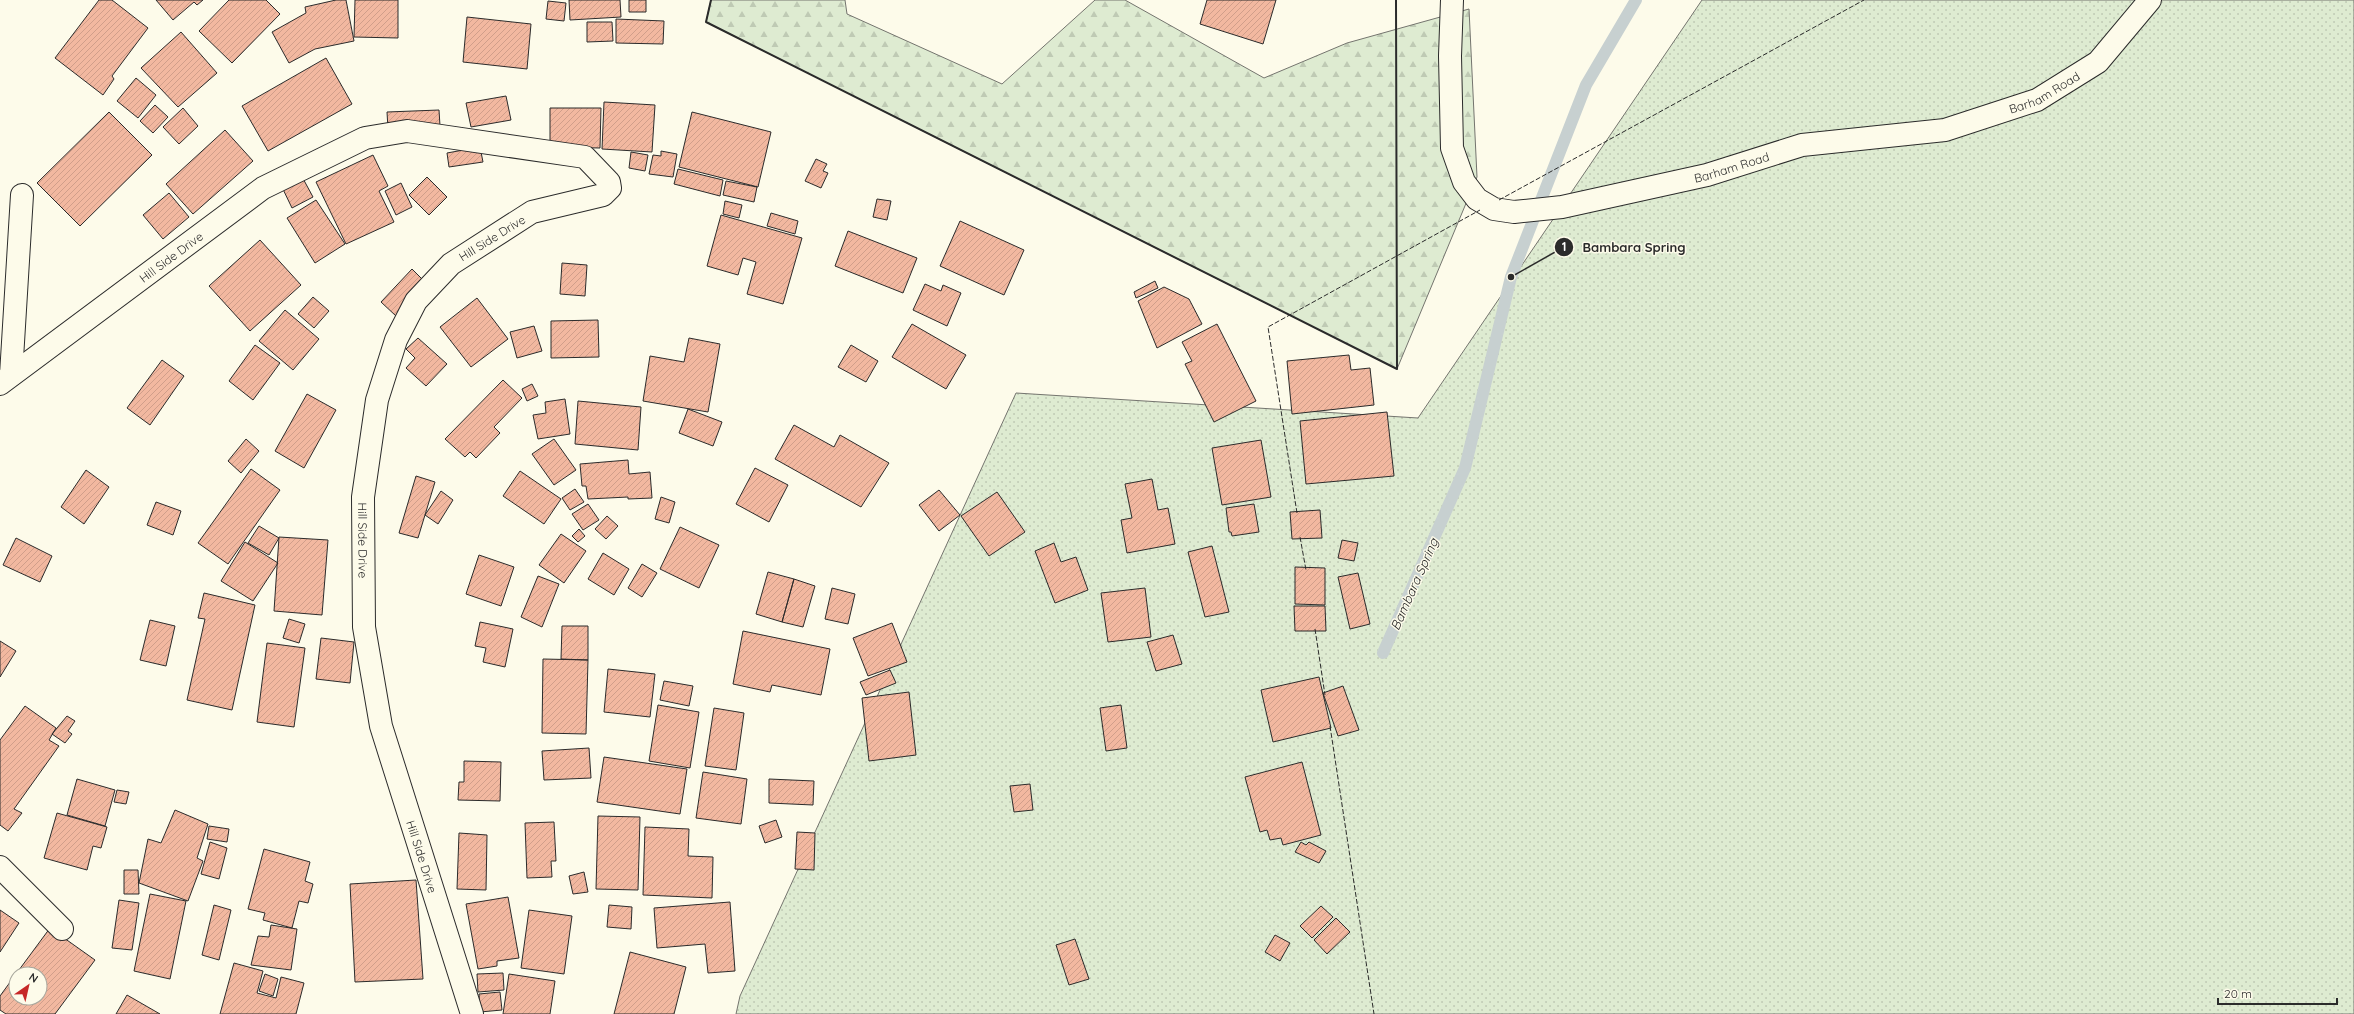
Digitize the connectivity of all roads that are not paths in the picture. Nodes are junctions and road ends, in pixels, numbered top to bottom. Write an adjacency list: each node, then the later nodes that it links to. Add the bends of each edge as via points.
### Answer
1 (1452, 0): 2 (street, Barham Road, via 1452,148 1464,182 1477,199 1494,209 1514,212 1562,207 1707,175 1802,145 1945,130 2037,100 2098,62)
2 (2150, 0)
3 (22, 194): 4 (street)
4 (6, 380): 7 (street, Hill Side Drive, via 262,188 365,138 407,131 585,157 609,182 610,188 603,195 532,212 451,264 416,301 396,340 377,400 363,497 364,627 381,726)
5 (0, 867): 6 (street)
6 (62, 929)
7 (472, 1014)

